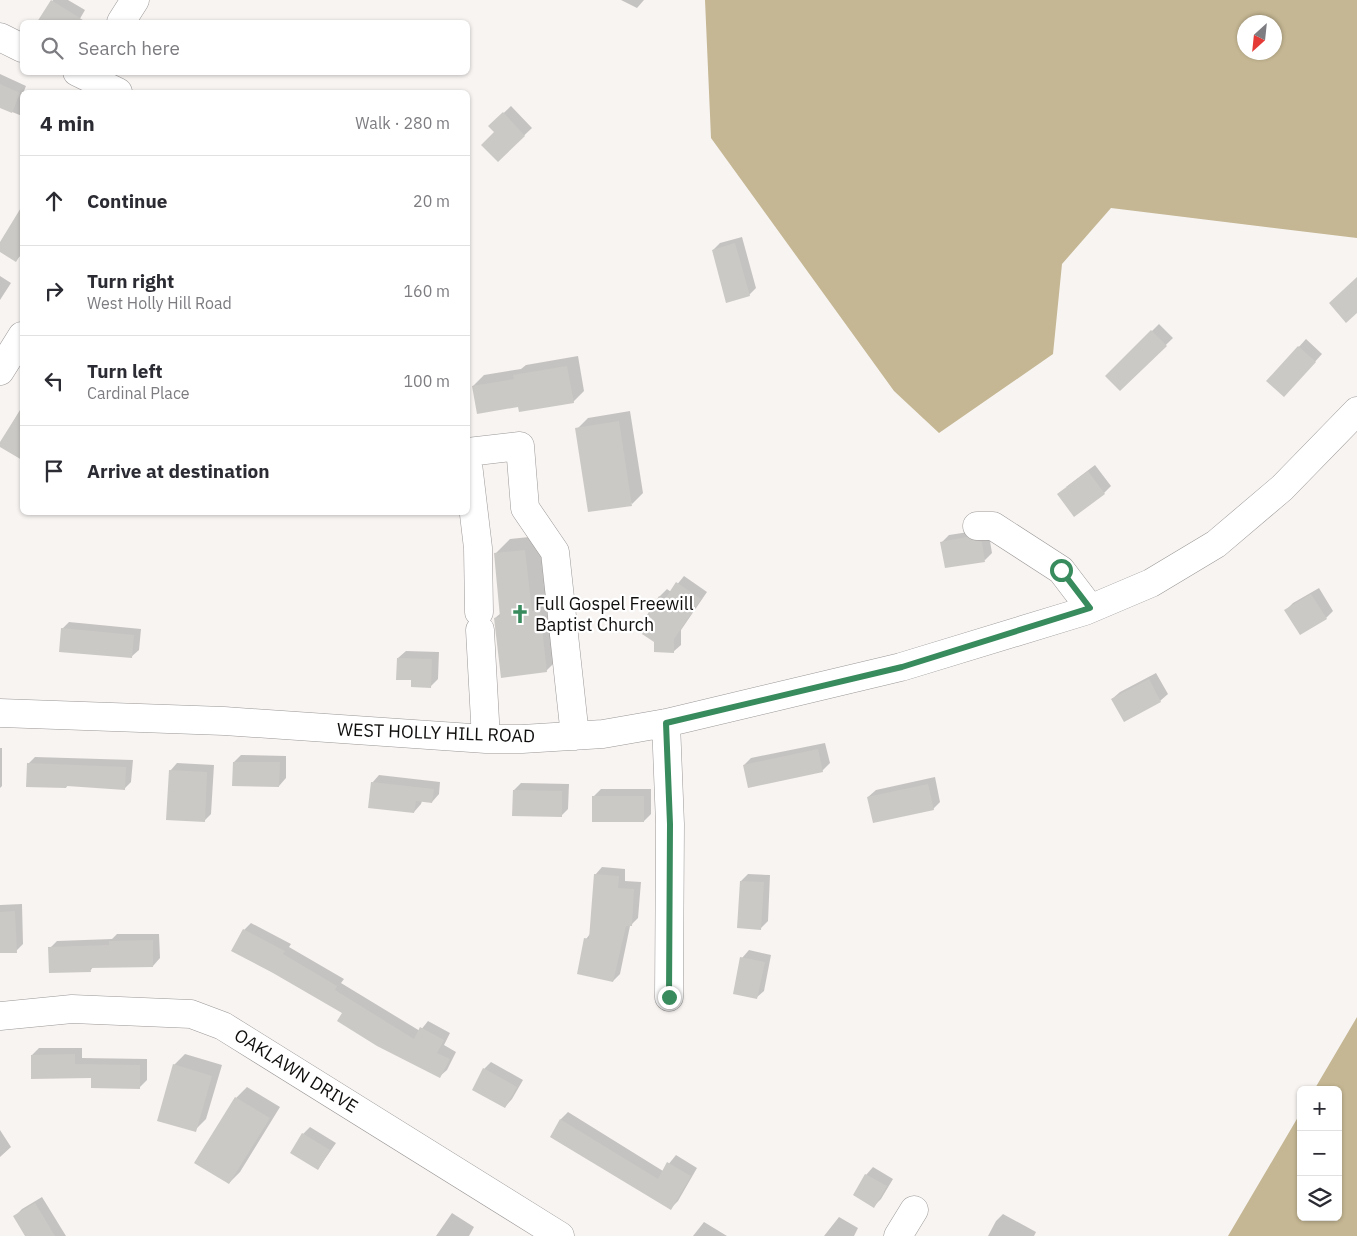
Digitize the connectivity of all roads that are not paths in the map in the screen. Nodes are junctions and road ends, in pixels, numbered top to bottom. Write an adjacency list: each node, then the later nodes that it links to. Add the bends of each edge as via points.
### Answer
1 (135, 0): 2 (street)
2 (121, 20)
3 (0, 37): 4 (street)
4 (20, 47)
5 (86, 75): 6 (street)
6 (114, 90)
7 (20, 339): 8 (street)
8 (0, 371)
9 (1357, 411): 13 (street, WEST HOLLY HILL ROAD, via 1282,488 1216,544 1151,583)
10 (470, 452): 16 (street, via 520,446 525,508 555,552)
11 (470, 481): 17 (street, via 478,548)
12 (977, 526): 13 (street, via 992,526 1061,570)
13 (1090, 608): 15 (street, WEST HOLLY HILL ROAD, via 902,667)
14 (0, 713): 17 (street, WEST HOLLY HILL ROAD, via 224,721)
15 (666, 723): 16 (street, WEST HOLLY HILL ROAD); 18 (street, via 670,824)
16 (575, 736): 17 (street, WEST HOLLY HILL ROAD)
17 (486, 739)
18 (669, 997)
19 (0, 1016): 21 (street, OAKLAWN DRIVE, via 72,1009 181,1013 223,1026)
20 (914, 1210): 22 (street)
21 (560, 1236)
22 (898, 1236)

